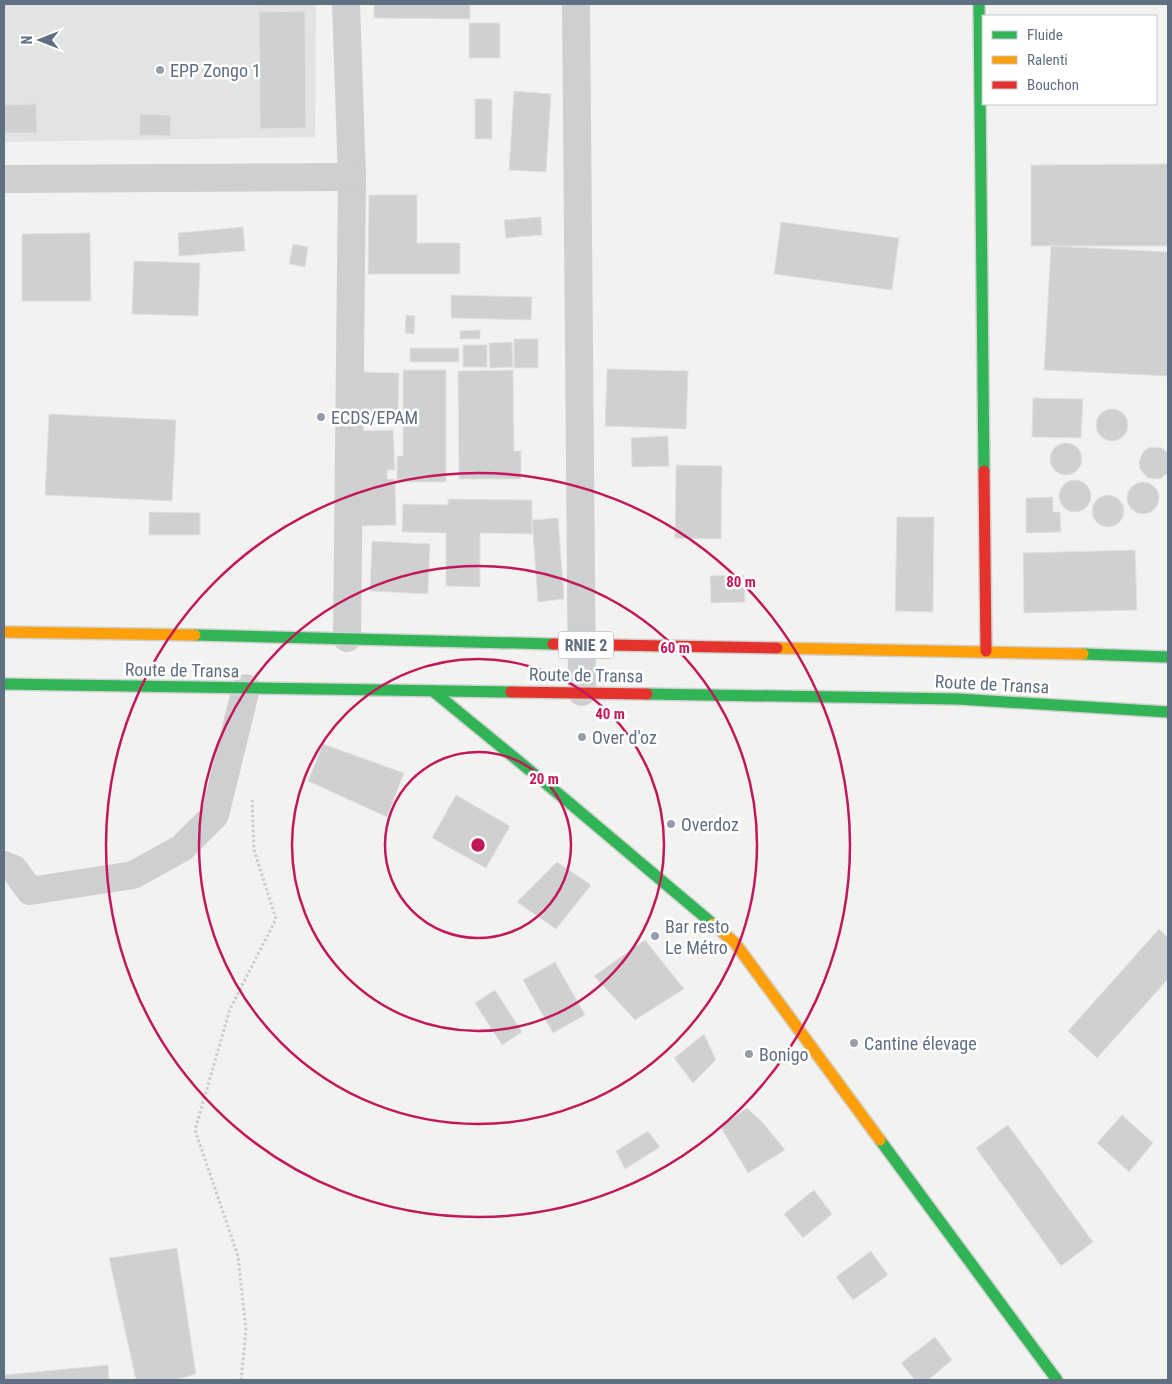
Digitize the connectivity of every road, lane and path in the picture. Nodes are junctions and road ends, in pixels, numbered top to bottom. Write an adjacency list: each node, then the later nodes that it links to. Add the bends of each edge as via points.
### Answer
1 (346, 4): 4 (street)
2 (576, 4): 8 (street)
3 (979, 4): 9 (main road)
4 (352, 177): 5 (street); 7 (street)
5 (4, 179)
6 (4, 632): 7 (main road, Route de Transa / RNIE 2)
7 (347, 638): 8 (main road, Route de Transa / RNIE 2)
8 (580, 645): 9 (main road, Route de Transa / RNIE 2); 14 (street)
9 (986, 651): 10 (main road, Route de Transa / RNIE 2)
10 (1168, 657)
11 (4, 684): 12 (main road, Route de Transa)
12 (246, 688): 13 (main road, Route de Transa); 17 (street, via 215,814 182,848 133,875 30,891 14,869)
13 (434, 691): 14 (main road, Route de Transa); 19 (main road, via 735,943)
14 (582, 692): 15 (main road, Route de Transa, via 958,699)
15 (1168, 712)
16 (251, 793): 18 (path, via 254,850 276,919 230,1009 195,1130 238,1256 246,1330)
17 (4, 866)
18 (241, 1380)
19 (1056, 1380)

